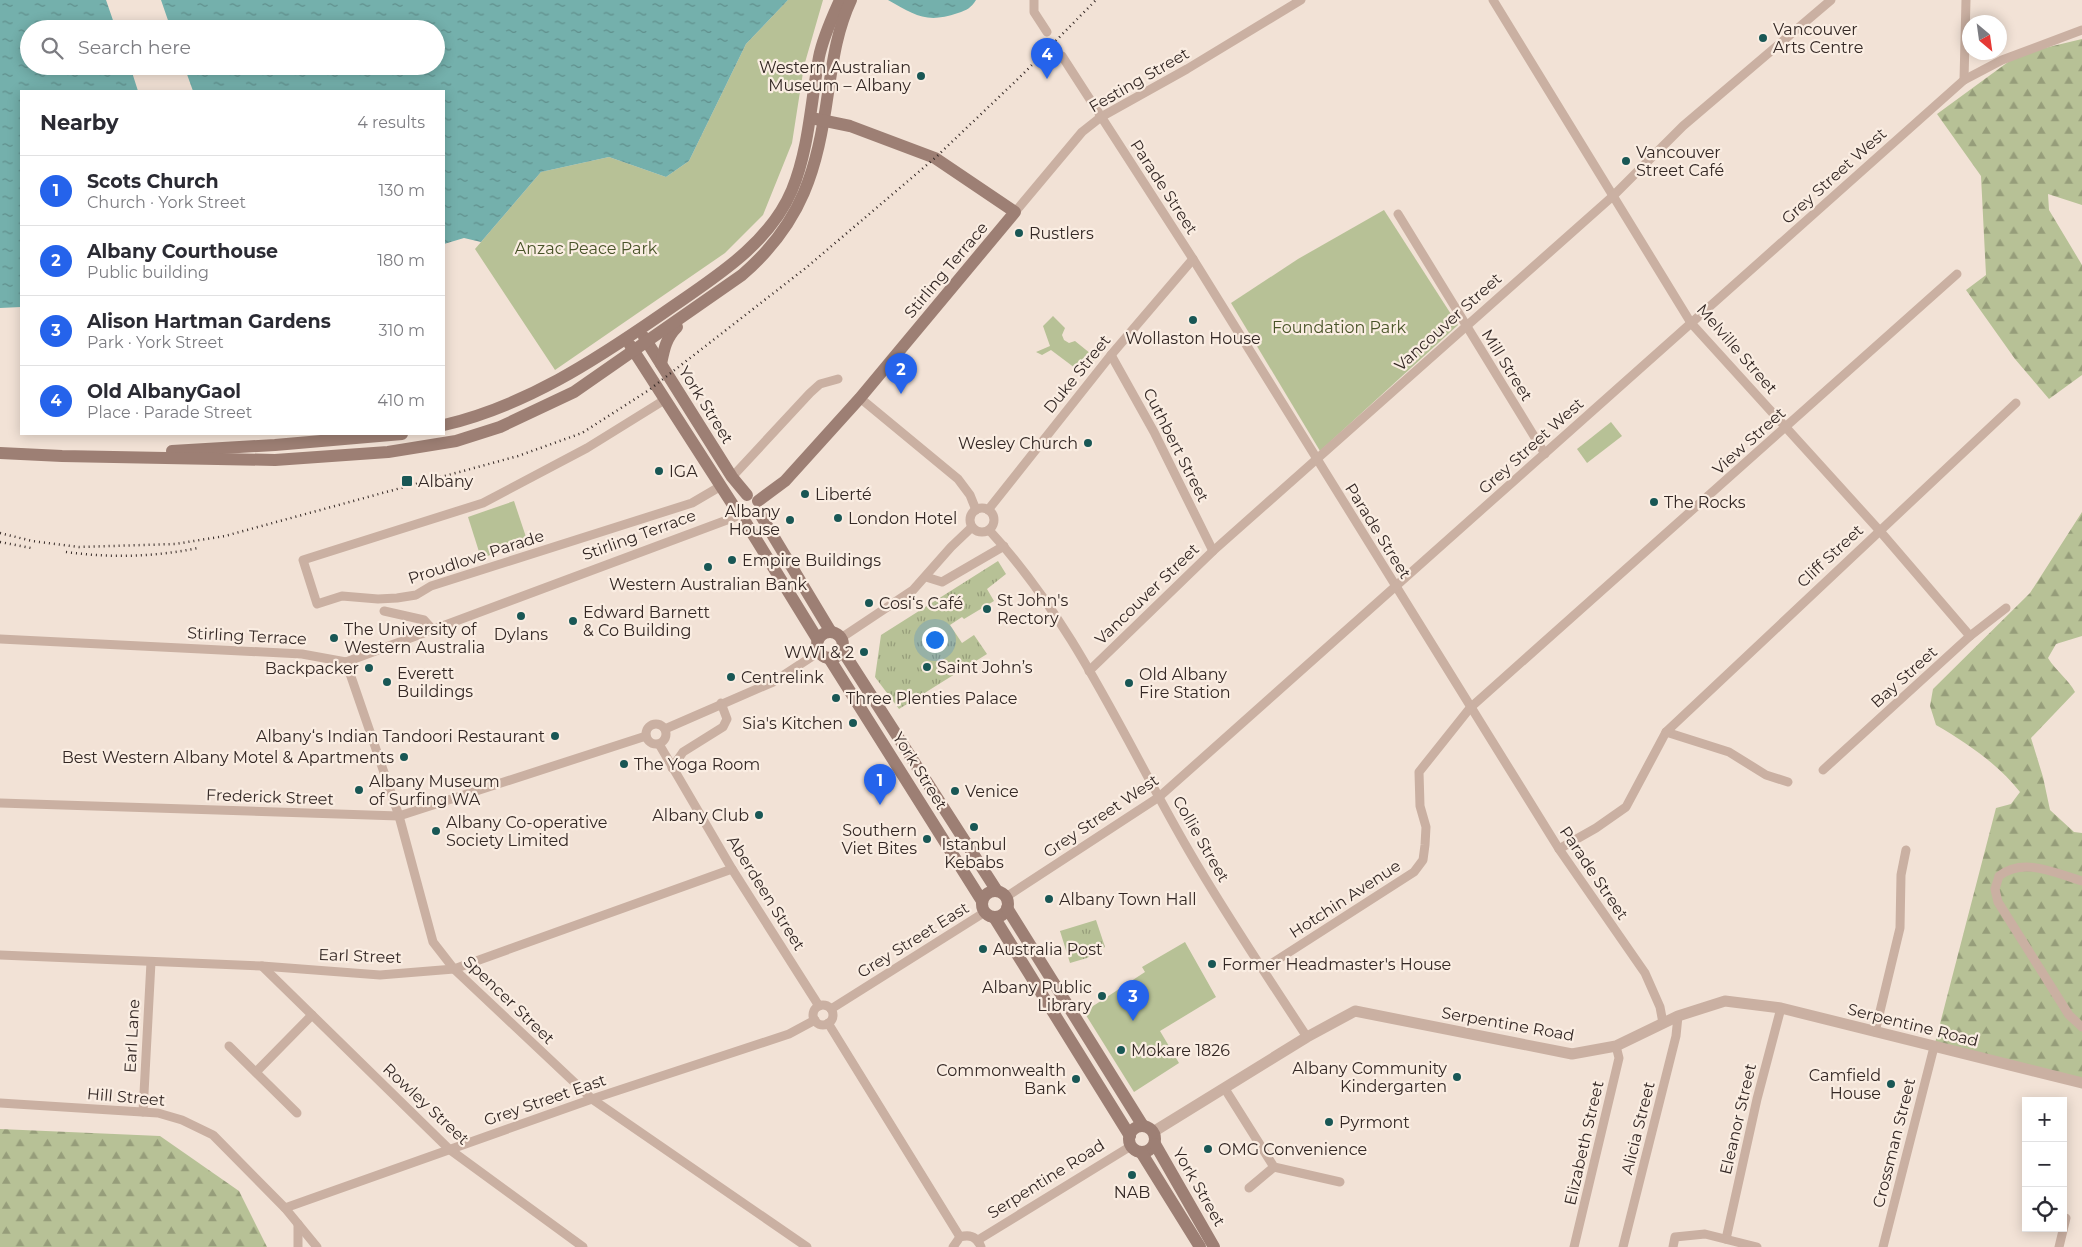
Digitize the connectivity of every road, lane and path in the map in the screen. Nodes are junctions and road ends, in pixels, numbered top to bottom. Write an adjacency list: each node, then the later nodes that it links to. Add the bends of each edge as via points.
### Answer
1 (840, 0): 13 (main road, via 820,55)
2 (851, 0): 14 (main road, via 838,30)
3 (1034, 0): 9 (street, via 1034,12)
4 (1301, 0): 12 (street, Festing Street)
5 (1493, 0): 15 (street, Melville Street)
6 (1831, 0): 15 (street, Vancouver Street, via 1683,126)
7 (1966, 0): 11 (street)
8 (2082, 30): 11 (street, Grey Street West, via 2002,60)
9 (1047, 32)
10 (1062, 56): 12 (street, Parade Street)
11 (1964, 80): 21 (street, Grey Street West)
12 (1101, 117): 16 (street, Festing Street, via 1082,132); 18 (street, Parade Street)
13 (809, 118): 14 (main road); 23 (main road, via 800,168 791,192 766,229 737,260)
14 (824, 120): 16 (main road, via 850,126 935,158); 20 (main road, via 806,188 784,231 764,256)
15 (1614, 196): 21 (street, Melville Street); 22 (street, Vancouver Street)
16 (1015, 212): 33 (main road, Stirling Terrace)
17 (1398, 214): 22 (street, Mill Street)
18 (1193, 259): 27 (street, Duke Street); 44 (street, Parade Street)
19 (1957, 274): 37 (street, View Street)
20 (725, 287): 25 (main road); 28 (main road, via 670,334)
21 (1691, 323): 37 (street, Melville Street); 41 (street, Grey Street West)
22 (1465, 326): 41 (street, Mill Street); 44 (street, Vancouver Street)
23 (639, 330): 24 (main road); 25 (main road, York Street)
24 (626, 338): 26 (main road, York Street); 36 (main road, via 566,378)
25 (648, 342): 26 (main road); 28 (main road, York Street)
26 (634, 352): 29 (main road); 30 (main road, York Street)
27 (1111, 355): 49 (street, Duke Street); 55 (street, Cuthbert Street, via 1154,432)
28 (662, 364): 32 (main road, York Street)
29 (610, 369): 30 (main road, via 627,362); 43 (main road, via 538,410 456,441 388,452)
30 (649, 372): 34 (main road, York Street)
31 (838, 379): 45 (street, via 820,384 810,393)
32 (679, 391): 34 (main road); 45 (main road, York Street)
33 (860, 398): 47 (main road, Stirling Terrace, via 785,481); 48 (street, via 958,479)
34 (666, 399): 46 (main road, York Street); 46 (street, Proudlove Parade, via 587,448 483,503 303,560 317,604 342,596 378,600 416,594 431,586 692,503)
35 (2016, 403): 53 (street, Cliff Street)
36 (445, 425)
37 (1787, 427): 53 (street, Melville Street); 68 (street, View Street)
38 (390, 435): 39 (main road)
39 (275, 445): 42 (main road); 43 (main road)
40 (0, 453): 42 (main road)
41 (1545, 454): 57 (street, Grey Street West)
42 (62, 456): 43 (main road)
43 (275, 460)
44 (1317, 460): 55 (street, Vancouver Street); 57 (street, Parade Street)
45 (732, 477): 46 (main road); 47 (main road, York Street)
46 (721, 486): 50 (main road, York Street)
47 (755, 504): 50 (main road, via 754,521); 50 (main road, via 738,498); 63 (main road, York Street)
48 (976, 510): 49 (street); 51 (street, via 970,520)
49 (988, 510): 52 (street, via 994,520)
50 (738, 515): 60 (street, Stirling Terrace); 64 (main road, York Street)
51 (972, 527): 52 (street, via 982,532); 56 (street)
52 (989, 530): 54 (street, Collie Street)
53 (1879, 530): 61 (street, Melville Street); 70 (street, Cliff Street)
54 (1004, 546): 56 (street, via 942,582); 66 (street, Collie Street, via 1038,588)
55 (1213, 551): 66 (street, Vancouver Street)
56 (926, 577): 63 (street, via 903,598)
57 (1396, 587): 68 (street, Parade Street); 76 (street, Grey Street West)
58 (2006, 608): 61 (street, Bay Street)
59 (384, 611): 60 (street, via 424,620)
60 (434, 631): 65 (street, Stirling Terrace)
61 (1970, 636): 74 (street, Bay Street)
62 (0, 639): 65 (street, Stirling Terrace, via 302,654)
63 (838, 640): 64 (main road, via 823,634); 64 (main road, via 837,656); 83 (main road, York Street)
64 (822, 650): 67 (street, via 773,682); 84 (main road, York Street)
65 (346, 662): 78 (street, Spencer Street)
66 (1089, 671): 76 (street, Collie Street)
67 (721, 703): 69 (street); 73 (street, via 727,719 723,727 683,752)
68 (1470, 708): 79 (street, Parade Street); 89 (street, Hotchin Avenue, via 1419,772 1420,806 1426,828 1424,860 1414,872)
69 (665, 729): 71 (street, via 652,725); 72 (street, via 666,738)
70 (1666, 732): 75 (street, via 1729,752 1766,775); 79 (street, Cliff Street, via 1626,806)
71 (646, 736): 72 (street, via 653,744); 78 (street, Frederick Street)
72 (659, 744): 73 (street, Aberdeen Street)
73 (672, 768): 81 (street, Aberdeen Street)
74 (1824, 770)
75 (1788, 782)
76 (1159, 797): 83 (street, Grey Street West); 89 (street, Collie Street)
77 (0, 803): 78 (street, Frederick Street)
78 (399, 816): 88 (street, Spencer Street, via 433,942)
79 (1559, 849): 97 (street, Parade Street, via 1645,973)
80 (1906, 850): 99 (street, via 1901,875 1900,928)
81 (732, 869): 88 (street, Earl Street); 90 (street, Aberdeen Street)
82 (2082, 881): 98 (street, via 2030,866 2014,867 1999,876 1995,889 1998,902 2070,1015)
83 (1003, 899): 84 (main road, via 1002,914); 84 (main road, via 988,893); 111 (main road, York Street)
84 (987, 910): 92 (street, Grey Street East); 112 (main road, York Street)
85 (0, 955): 86 (street, Earl Street)
86 (151, 962): 87 (street, Earl Street); 109 (street, Earl Lane)
87 (262, 966): 88 (street, Earl Street, via 380,975); 93 (street, Rowley Street)
88 (454, 969): 107 (street, Spencer Street)
89 (1263, 969): 100 (street, Collie Street)
90 (819, 1006): 92 (street); 95 (street, via 814,1010)
91 (1781, 1008): 94 (street, Serpentine Road, via 1725,1001); 99 (street, Serpentine Road); 121 (street, Eleanor Street)
92 (831, 1009): 96 (street, via 833,1015)
93 (312, 1015): 104 (street); 113 (street, Rowley Street)
94 (1678, 1016): 97 (street, Serpentine Road); 131 (street, Alicia Street, via 1676,1036)
95 (815, 1020): 96 (street); 107 (street, Grey Street East, via 789,1034)
96 (828, 1023): 120 (street)
97 (1664, 1023): 102 (street, Serpentine Road)
98 (2082, 1027)
99 (1875, 1032): 103 (street, Serpentine Road)
100 (1307, 1038): 102 (street, Serpentine Road, via 1355,1011 1572,1054); 106 (street, Serpentine Road)
101 (229, 1046): 104 (street)
102 (1616, 1046): 130 (street, Elizabeth Street, via 1619,1058)
103 (1934, 1047): 105 (street, Serpentine Road); 134 (street, Crossman Street)
104 (256, 1072): 110 (street)
105 (2082, 1083)
106 (1225, 1089): 111 (street, Serpentine Road); 114 (street)
107 (592, 1099): 113 (street, Grey Street East); 126 (street, Spencer Street)
108 (0, 1103): 109 (street, Hill Street)
109 (143, 1112): 117 (street, Hill Street, via 172,1116 213,1135)
110 (297, 1113)
111 (1150, 1134): 112 (main road, York Street, via 1149,1150); 112 (main road, via 1134,1128); 129 (main road, York Street)
112 (1134, 1145): 122 (street, Serpentine Road); 128 (main road, York Street)
113 (449, 1149): 117 (street, Grey Street East); 125 (street, Rowley Street)
114 (1274, 1167): 115 (street); 116 (street)
115 (1340, 1182)
116 (1249, 1188)
117 (285, 1208): 118 (street, Hill Street)
118 (298, 1224): 123 (street); 124 (street, Hill Street)
119 (2063, 1232): 135 (street)
120 (960, 1237): 122 (street, via 969,1236); 127 (street)
121 (1726, 1238): 132 (street, via 1705,1234 1676,1237); 133 (street)
122 (980, 1244)
123 (298, 1247)
124 (317, 1247)
125 (583, 1247)
126 (807, 1247)
127 (953, 1247)
128 (1200, 1247)
129 (1214, 1247)
130 (1574, 1247)
131 (1623, 1247)
132 (1673, 1247)
133 (1757, 1247)
134 (1883, 1247)
135 (2059, 1247)

